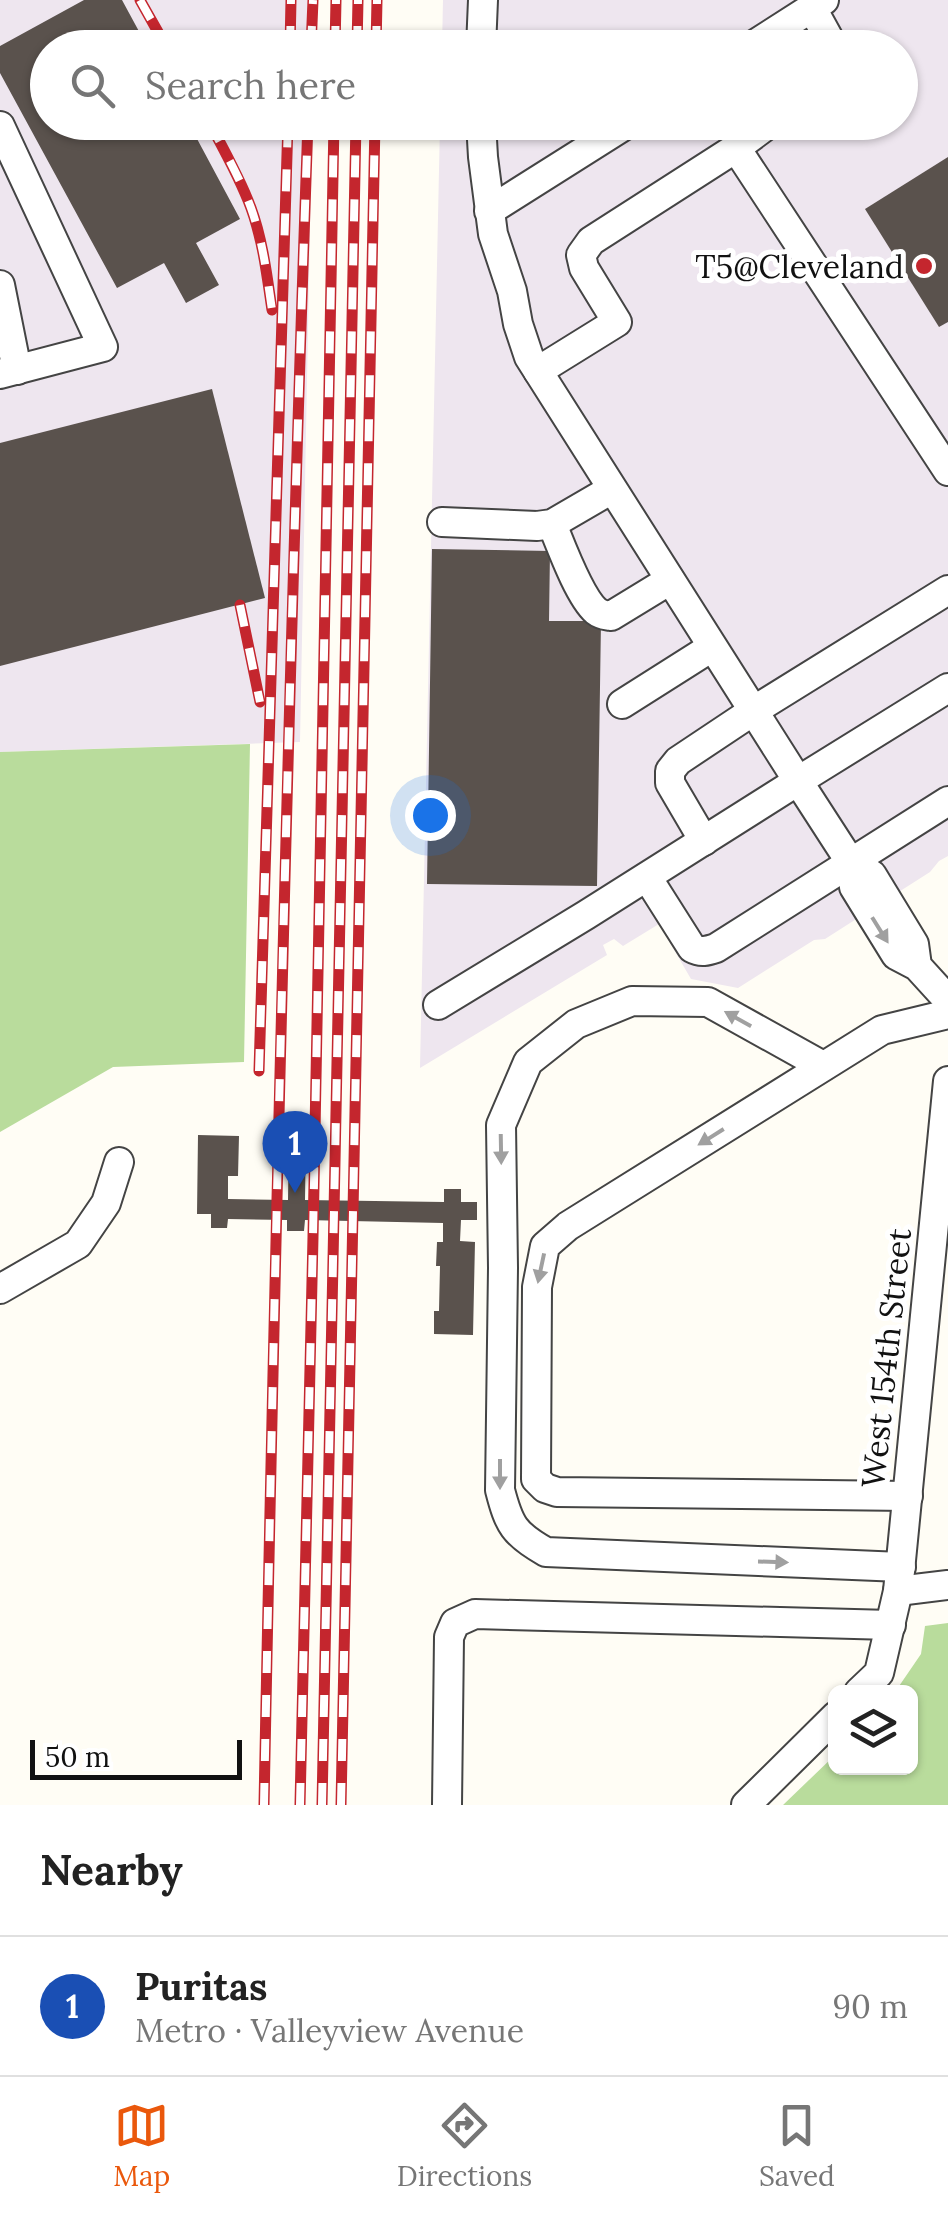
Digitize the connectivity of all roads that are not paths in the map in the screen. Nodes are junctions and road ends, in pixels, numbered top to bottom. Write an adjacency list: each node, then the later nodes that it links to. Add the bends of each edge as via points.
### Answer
1 (482, 0): 3 (street)
2 (818, 4): 4 (street); 5 (street)
3 (481, 30)
4 (777, 30)
5 (827, 30)
6 (0, 126): 14 (street, via 103,347)
7 (483, 140): 11 (street)
8 (602, 140): 11 (street)
9 (746, 140): 10 (street)
10 (736, 148): 13 (street, via 591,241 581,255 584,268 617,322); 15 (street)
11 (489, 212): 13 (street, via 518,324)
12 (0, 284): 14 (street)
13 (538, 371): 16 (street)
14 (8, 372)
15 (948, 471)
16 (612, 489): 18 (street); 19 (street)
17 (442, 522): 18 (street)
18 (552, 524): 19 (street, via 571,572 602,614 611,616)
19 (670, 580): 21 (street)
20 (948, 590): 24 (street)
21 (712, 647): 23 (street); 24 (street)
22 (948, 688): 25 (street)
23 (622, 704)
24 (754, 711): 25 (street); 27 (street, via 670,770 670,783)
25 (798, 781): 27 (street); 28 (street)
26 (948, 801): 28 (street)
27 (704, 842): 29 (street)
28 (851, 863): 29 (street, via 716,948 698,952); 30 (street, via 872,875 914,944 917,966)
29 (646, 877): 31 (street)
30 (948, 1000)
31 (438, 1004)
32 (948, 1014): 33 (street, via 882,1030)
33 (823, 1066): 38 (street, one-way to 38, via 545,1246 537,1287 536,1479 557,1492); 39 (street, one-way to 39, via 708,1002 632,1000 576,1024 528,1062 501,1126 500,1490 507,1518 524,1540 546,1552)
34 (948, 1081): 36 (street, West 154th Street)
35 (119, 1162): 37 (street, via 106,1203 78,1244)
36 (943, 1194): 38 (street, West 154th Street)
37 (0, 1289)
38 (908, 1496): 39 (street, West 154th Street)
39 (899, 1579): 40 (street); 41 (street, West 154th Street)
40 (948, 1585)
41 (890, 1625): 42 (street, West 154th Street, via 879,1673); 44 (street, via 475,1614 455,1623 449,1637)
42 (867, 1685)
43 (828, 1724): 45 (street)
44 (447, 1805)
45 (746, 1805)

